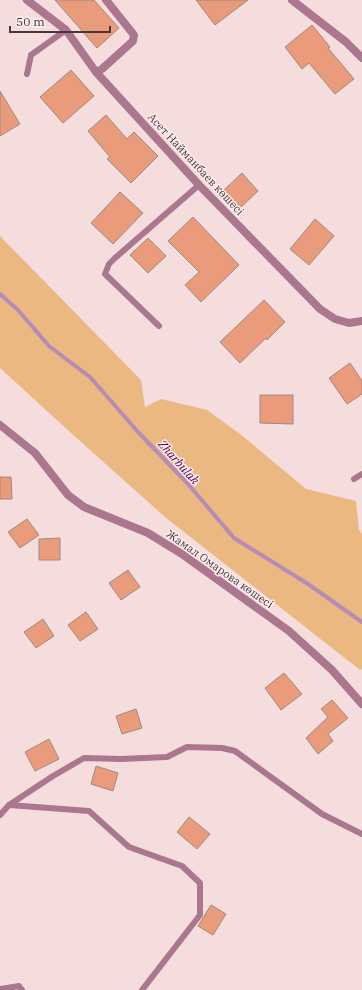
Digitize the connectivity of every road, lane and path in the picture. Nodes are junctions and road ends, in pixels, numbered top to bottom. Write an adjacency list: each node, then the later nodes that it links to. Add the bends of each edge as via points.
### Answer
1 (28, 0): 4 (street, Асет Найманбаев көшесі)
2 (106, 0): 6 (street, via 134,35 133,41)
3 (292, 0): 5 (street, via 346,42)
4 (66, 30): 6 (street, Асет Найманбаев көшесі); 7 (lane, via 31,55)
5 (362, 58)
6 (96, 72): 8 (street, Асет Найманбаев көшесі)
7 (27, 74)
8 (199, 185): 9 (street, Асет Найманбаев көшесі, via 320,309 349,324); 10 (lane, via 115,258 105,274)
9 (362, 321)
10 (159, 326)
11 (0, 425): 14 (street, Жамал Омарова көшесі, via 35,453 68,495 84,507 148,533 182,554 289,631 332,670)
12 (362, 474): 13 (lane)
13 (354, 479)
14 (362, 704)
15 (8, 805): 16 (lane); 17 (lane, via 84,758 167,757 187,746 222,748 235,751 322,814); 20 (lane, via 89,811 129,847 182,866 200,883 200,915)
16 (0, 815)
17 (362, 834)
18 (0, 989): 19 (lane, via 19,986)
19 (22, 990)
20 (142, 990)

